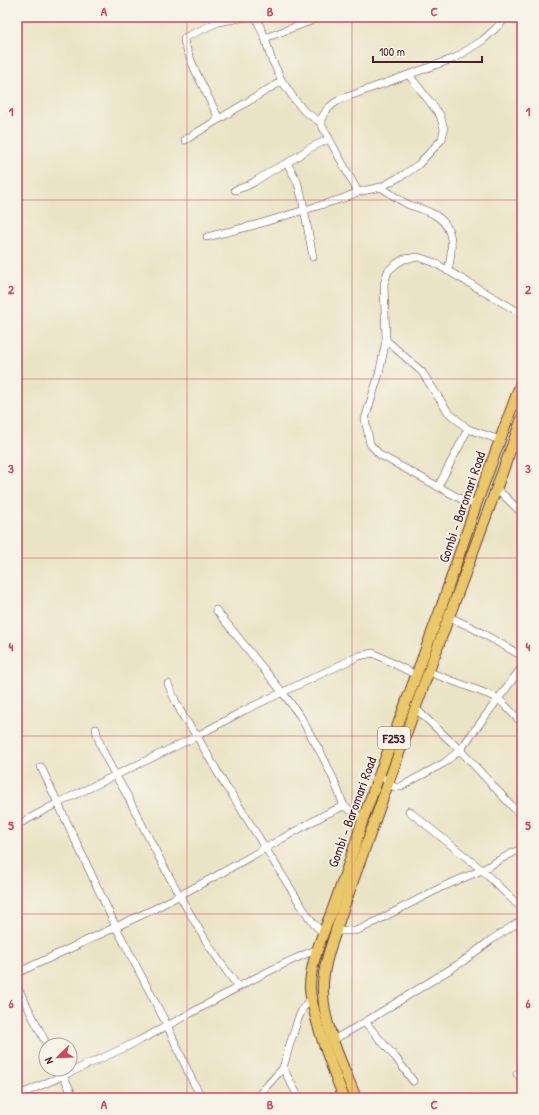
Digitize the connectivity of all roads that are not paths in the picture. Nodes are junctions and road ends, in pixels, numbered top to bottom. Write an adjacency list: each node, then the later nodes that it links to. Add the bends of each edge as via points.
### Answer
1 (246, 17): 9 (street, via 218,22 184,39 195,70)
2 (256, 17): 6 (street)
3 (319, 17): 5 (street)
4 (507, 18): 7 (street, via 483,40 455,58)
5 (308, 20): 6 (street)
6 (265, 38): 8 (street)
7 (409, 75): 10 (street, via 341,99 331,105); 14 (street, via 440,115 444,129 442,139 418,165)
8 (282, 81): 9 (street); 10 (street, via 299,106)
9 (219, 119): 12 (street)
10 (320, 122): 11 (street)
11 (329, 139): 13 (street); 16 (street)
12 (185, 140)
13 (287, 163): 15 (street); 17 (street, via 297,181)
14 (381, 187): 16 (street); 20 (street, via 407,204 438,217 446,226 451,236)
15 (235, 190)
16 (358, 192): 17 (street)
17 (304, 210): 18 (street); 19 (street)
18 (207, 237)
19 (313, 257)
20 (448, 271): 21 (street); 22 (street, via 418,257 404,259 388,271 384,284)
21 (522, 314)
22 (386, 340): 26 (street, via 422,372 448,412); 28 (street, via 365,419 370,444 380,455)
23 (522, 380): 24 (main road, Gombi - Baromari Road / F253)
24 (518, 404): 27 (main road, Gombi - Baromari Road / F253)
25 (522, 420): 29 (main road, Gombi - Baromari Road / F253)
26 (468, 429): 27 (street); 28 (street)
27 (500, 440): 30 (main road, Gombi - Baromari Road / F253)
28 (438, 487): 30 (street)
29 (496, 488): 31 (street); 33 (main road, Gombi - Baromari Road / F253)
30 (476, 505): 37 (main road, Gombi - Baromari Road / F253)
31 (522, 512)
32 (216, 610): 39 (street)
33 (449, 617): 34 (street, via 472,627); 36 (main road, Gombi - Baromari Road / F253)
34 (522, 656)
35 (522, 667): 40 (street)
36 (429, 672): 40 (street); 41 (main road, Gombi - Baromari Road / F253)
37 (416, 675): 39 (street, via 373,653 359,656); 48 (main road, Gombi - Baromari Road / F253)
38 (168, 684): 44 (street, via 181,712)
39 (283, 693): 44 (street); 50 (street, via 312,737)
40 (498, 698): 42 (street); 45 (street)
41 (415, 708): 45 (street); 48 (main road, Gombi - Baromari Road / F253)
42 (522, 723)
43 (96, 728): 47 (street, via 104,754)
44 (197, 736): 47 (street); 55 (street, via 226,787)
45 (460, 750): 48 (street, via 444,763 400,786 394,787); 52 (street)
46 (41, 767): 49 (street)
47 (116, 774): 49 (street); 58 (street)
48 (384, 779): 53 (main road, Gombi - Baromari Road / F253); 62 (main road, Gombi - Baromari Road / F253)
49 (58, 803): 54 (street); 61 (street)
50 (344, 806): 53 (street); 55 (street)
51 (408, 811): 57 (street)
52 (522, 817)
53 (363, 819): 63 (main road, Gombi - Baromari Road / F253)
54 (17, 825)
55 (266, 848): 58 (street); 63 (street, via 304,910)
56 (522, 848): 57 (street)
57 (482, 870): 59 (street); 62 (street, via 442,887 363,928 355,931)
58 (179, 895): 61 (street); 67 (street, via 206,941)
59 (522, 909)
60 (522, 920): 69 (street, via 462,962)
61 (116, 927): 65 (street); 70 (street)
62 (336, 931): 72 (main road, Gombi - Baromari Road / F253, via 327,959 323,992)
63 (323, 933): 64 (main road, Gombi - Baromari Road / F253)
64 (318, 949): 67 (street); 68 (main road, Gombi - Baromari Road / F253, via 311,975)
65 (17, 973)
66 (17, 986): 71 (street)
67 (238, 987): 70 (street)
68 (311, 998): 74 (street, via 298,1019); 83 (main road, Gombi - Baromari Road / F253, via 323,1042)
69 (365, 1022): 72 (street); 77 (street)
70 (167, 1025): 73 (street, via 136,1042); 80 (street)
71 (43, 1037)
72 (333, 1040): 84 (main road, Gombi - Baromari Road / F253)
73 (78, 1065)
74 (283, 1068): 81 (street); 82 (street)
75 (52, 1077): 78 (street)
76 (64, 1077): 79 (street)
77 (414, 1081)
78 (17, 1096)
79 (74, 1098)
80 (202, 1098)
81 (256, 1098)
82 (299, 1098)
83 (344, 1098)
84 (356, 1098)

